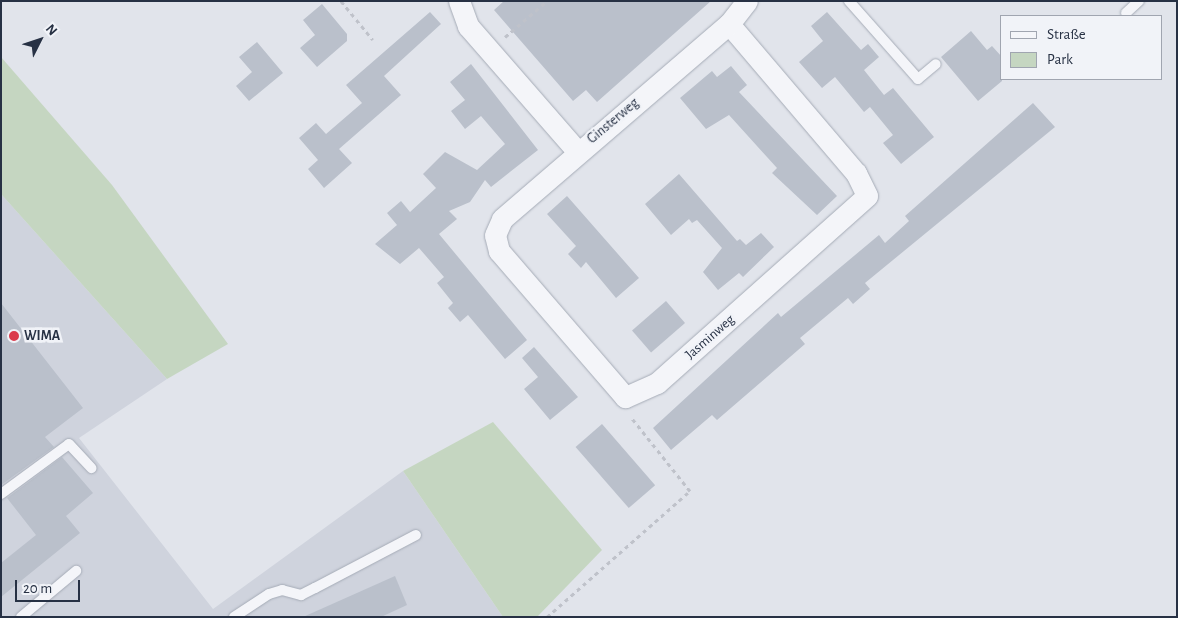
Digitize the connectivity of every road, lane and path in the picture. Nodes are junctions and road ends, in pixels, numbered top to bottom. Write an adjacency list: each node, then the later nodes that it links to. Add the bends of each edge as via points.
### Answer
1 (341, 1): 9 (path)
2 (459, 1): 10 (street, Ginsterweg, via 468,26)
3 (548, 1): 10 (path)
4 (747, 1): 8 (street, Ginsterweg)
5 (849, 1): 11 (lane, via 918,79)
6 (1139, 1): 7 (lane)
7 (1126, 13)
8 (729, 24): 12 (street, Ginsterweg); 13 (street, Jasminweg, via 856,172 867,196 664,377)
9 (373, 40)
10 (489, 50): 12 (street, Ginsterweg)
11 (936, 64)
12 (577, 151): 13 (street, via 502,219 495,235 499,251)
13 (625, 397): 20 (path, via 633,425 690,491)
14 (91, 468): 15 (lane, via 69,444)
15 (1, 494)
16 (416, 535): 19 (lane, via 301,595 282,590 269,594)
17 (76, 571): 18 (lane)
18 (21, 617)
19 (234, 617)
20 (547, 617)

